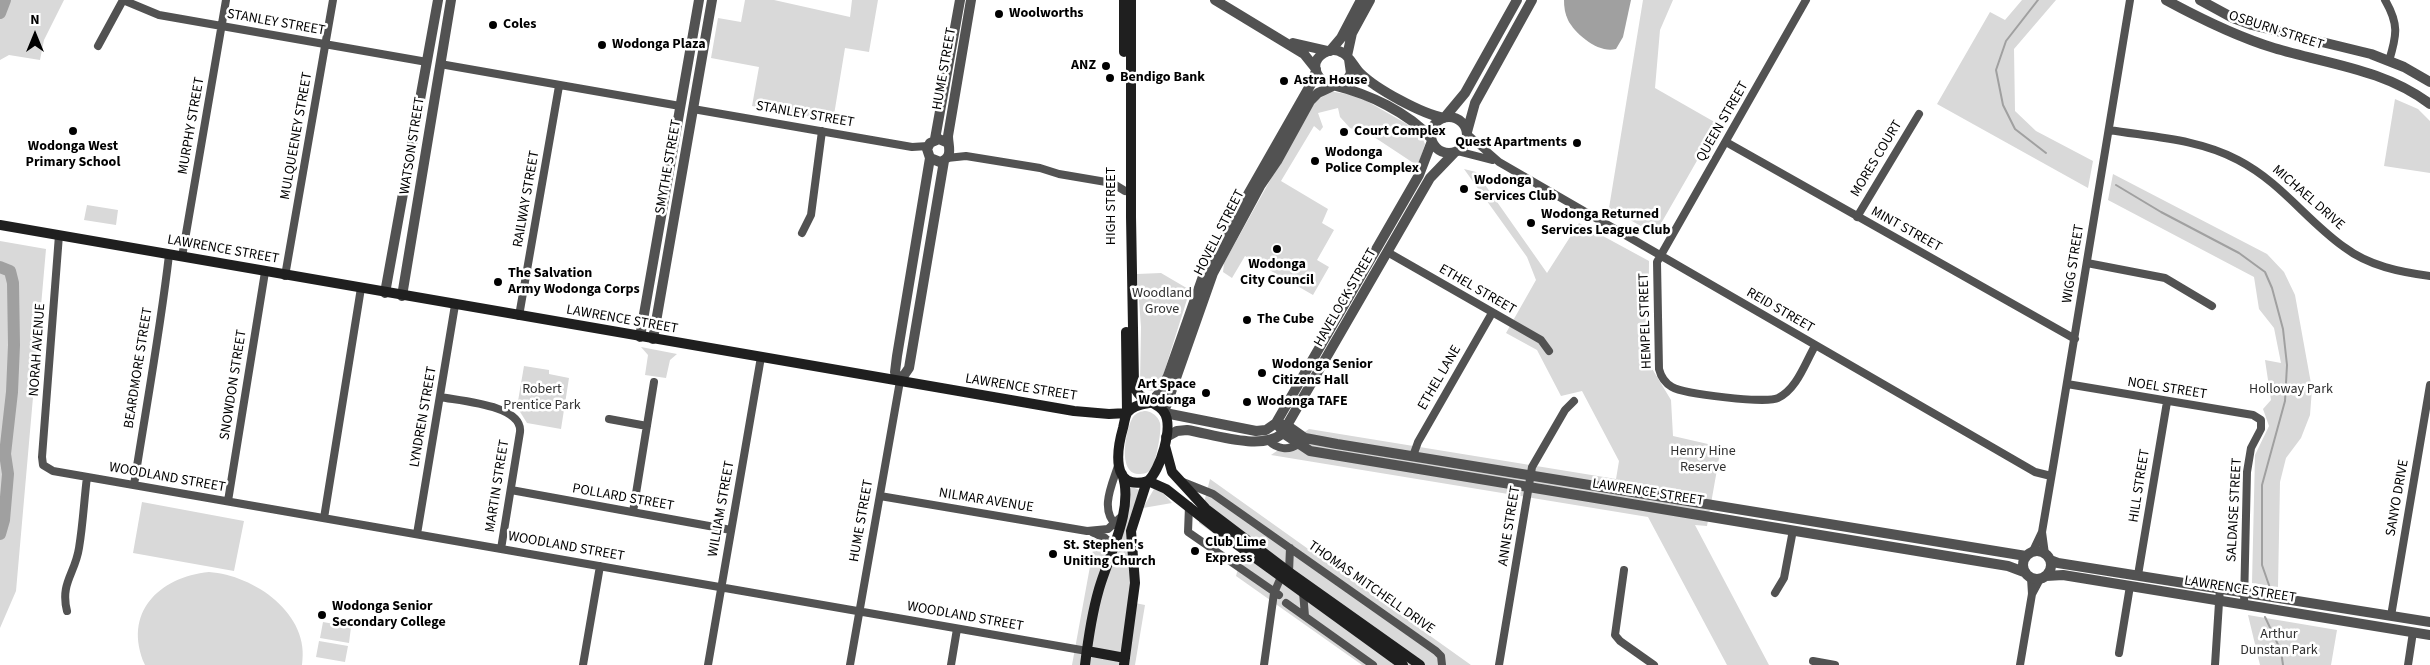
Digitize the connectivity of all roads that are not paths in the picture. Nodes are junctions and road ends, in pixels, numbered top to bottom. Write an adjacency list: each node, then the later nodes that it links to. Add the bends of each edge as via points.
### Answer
1 (123, 0): 22 (street, STANLEY STREET, via 159,15); 27 (street)
2 (226, 0): 22 (street, MURPHY STREET)
3 (333, 0): 26 (street, MULQUEENEY STREET)
4 (438, 0): 24 (street, WATSON STREET)
5 (451, 0): 25 (street, WATSON STREET)
6 (699, 0): 39 (street, SMYTHE STREET)
7 (712, 0): 40 (street, SMYTHE STREET)
8 (960, 0): 28 (street, HUME STREET)
9 (971, 0): 29 (street, HUME STREET)
10 (1124, 0): 66 (main road, HIGH STREET)
11 (1131, 0): 112 (main road, HIGH STREET, via 1132,336 1135,386)
12 (1215, 0): 23 (street)
13 (1361, 0): 30 (street, via 1341,38)
14 (1370, 0): 31 (street, via 1354,30)
15 (1517, 0): 35 (street)
16 (1532, 0): 37 (street)
17 (1806, 0): 57 (street, QUEEN STREET)
18 (2130, 0): 53 (street, WIGG STREET)
19 (2166, 0): 38 (street, OSBURN STREET, via 2249,40)
20 (2200, 0): 32 (street, OSBURN STREET, via 2252,25)
21 (2384, 0): 32 (street, via 2396,26 2396,40)
22 (221, 26): 26 (street, STANLEY STREET); 76 (street, MURPHY STREET)
23 (1272, 34): 30 (street, via 1304,47); 36 (street, via 1308,58)
24 (431, 38): 25 (street); 33 (street, WATSON STREET)
25 (444, 40): 34 (street, WATSON STREET)
26 (326, 45): 33 (street, STANLEY STREET); 84 (street, MULQUEENEY STREET)
27 (98, 46)
28 (951, 47): 29 (street); 45 (street, HUME STREET)
29 (963, 49): 46 (street, HUME STREET)
30 (1329, 51): 31 (street, via 1338,51); 36 (street, via 1318,59)
31 (1348, 58): 43 (street, via 1350,75); 52 (street, via 1371,82 1426,114)
32 (2389, 61): 38 (street); 41 (street, OSBURN STREET)
33 (427, 62): 34 (street); 44 (street, WATSON STREET)
34 (440, 64): 42 (street); 47 (street, WATSON STREET)
35 (1480, 66): 37 (street); 52 (street, via 1461,100)
36 (1316, 70): 43 (street, via 1322,82); 63 (street, HOVELL STREET)
37 (1491, 72): 55 (street, via 1473,107)
38 (2383, 77): 48 (street, OSBURN STREET)
39 (684, 79): 40 (street); 49 (street, SMYTHE STREET)
40 (698, 81): 50 (street, SMYTHE STREET)
41 (2430, 82)
42 (559, 86): 49 (street); 96 (street, RAILWAY STREET)
43 (1334, 86): 56 (street, via 1366,95 1418,125); 63 (street, HOVELL STREET, via 1312,99)
44 (422, 87): 47 (street); 77 (street, WATSON STREET)
45 (944, 87): 46 (street); 60 (street, HUME STREET)
46 (956, 89): 58 (street, HUME STREET)
47 (436, 90): 79 (street, WATSON STREET)
48 (2430, 104)
49 (680, 106): 50 (street); 59 (street, SMYTHE STREET)
50 (693, 108): 54 (street, STANLEY STREET); 61 (street, SMYTHE STREET)
51 (1919, 114): 69 (street, MORES COURT)
52 (1445, 117): 55 (street, via 1460,121); 56 (street, via 1433,126)
53 (2109, 130): 80 (street, WIGG STREET); 85 (street, MICHAEL DRIVE, via 2193,143 2238,160 2278,187 2344,247 2379,266)
54 (822, 131): 60 (street, STANLEY STREET); 71 (street, via 811,216)
55 (1467, 133): 62 (street, via 1464,144); 65 (street, REID STREET)
56 (1431, 140): 62 (street, via 1440,151); 78 (street, HAVELOCK STREET, via 1419,175)
57 (1726, 142): 69 (street, MINT STREET); 75 (street, QUEEN STREET)
58 (948, 143): 60 (street, via 942,139); 64 (street, via 950,152)
59 (673, 149): 61 (street); 87 (street, SMYTHE STREET)
60 (930, 149): 64 (street, via 936,162); 67 (street, HUME STREET)
61 (686, 151): 88 (street, SMYTHE STREET)
62 (1456, 152): 65 (street, REID STREET); 73 (street, HAVELOCK STREET, via 1433,174)
63 (1272, 159): 82 (street, HOVELL STREET)
64 (945, 160): 66 (street, via 966,156 1040,168 1112,184); 68 (street, HUME STREET)
65 (1499, 162): 75 (street, REID STREET)
66 (1125, 191): 114 (main road, HIGH STREET)
67 (922, 214): 68 (street); 91 (street, HUME STREET)
68 (935, 216): 92 (street, HUME STREET)
69 (1857, 217): 99 (street, MINT STREET)
70 (0, 225): 72 (main road, LAWRENCE STREET)
71 (802, 233)
72 (59, 236): 74 (main road, LAWRENCE STREET); 128 (street, NORAH AVENUE)
73 (1389, 252): 81 (street, HAVELOCK STREET); 95 (street, ETHEL STREET)
74 (168, 255): 76 (main road, LAWRENCE STREET); 136 (street, BEARDMORE STREET)
75 (1660, 256): 100 (street, REID STREET); 100 (street, HEMPEL STREET, via 1657,262 1660,369 1662,379 1674,389 1757,401 1774,400 1790,389)
76 (182, 257): 83 (main road, LAWRENCE STREET)
77 (392, 260): 79 (street); 89 (street, WATSON STREET)
78 (1368, 260): 81 (street); 119 (street, HAVELOCK STREET)
79 (407, 263): 90 (street, WATSON STREET)
80 (2086, 263): 94 (street, via 2165,278); 99 (street, WIGG STREET)
81 (1381, 266): 121 (street, HAVELOCK STREET)
82 (1210, 270): 112 (street, HOVELL STREET, via 1168,376 1160,392); 115 (street, HOVELL STREET)
83 (265, 272): 84 (main road, LAWRENCE STREET); 141 (street, SNOWDON STREET)
84 (285, 276): 86 (main road, LAWRENCE STREET)
85 (2430, 276)
86 (361, 288): 89 (main road, LAWRENCE STREET); 145 (street)
87 (648, 288): 88 (street); 97 (street, SMYTHE STREET)
88 (661, 291): 98 (street, SMYTHE STREET)
89 (385, 292): 90 (main road, LAWRENCE STREET)
90 (402, 296): 93 (main road, LAWRENCE STREET)
91 (908, 296): 92 (street); 102 (street, HUME STREET)
92 (921, 298): 104 (street, HUME STREET)
93 (455, 305): 96 (main road, LAWRENCE STREET); 109 (street, LYNDREN STREET)
94 (2212, 306)
95 (1492, 313): 101 (street, ETHEL STREET, via 1541,340); 127 (street, ETHEL LANE)
96 (519, 316): 97 (main road, LAWRENCE STREET)
97 (640, 337): 98 (main road, LAWRENCE STREET)
98 (652, 339): 103 (main road, LAWRENCE STREET)
99 (2074, 339): 107 (street, WIGG STREET)
100 (1815, 346): 132 (street, REID STREET, via 2035,472)
101 (1549, 352)
102 (897, 356): 104 (street); 105 (street, HUME STREET, via 896,372)
103 (761, 357): 105 (main road, LAWRENCE STREET); 148 (street, WILLIAM STREET)
104 (911, 358): 105 (street, HUME STREET, via 908,372)
105 (900, 381): 113 (main road, LAWRENCE STREET); 140 (street, HUME STREET)
106 (654, 382): 120 (street)
107 (2066, 384): 111 (street, NOEL STREET); 132 (street, WIGG STREET)
108 (2430, 385): 179 (street, SANYO DRIVE)
109 (440, 397): 138 (street, MARTIN STREET, via 507,412 519,421); 152 (street, LYNDREN STREET)
110 (1574, 402): 131 (street, ANNE STREET, via 1565,410)
111 (2167, 402): 118 (street, NOEL STREET, via 2254,415); 163 (street, HILL STREET)
112 (1149, 403): 114 (main road); 115 (main road)
113 (1091, 413): 114 (main road, LAWRENCE STREET); 123 (main road, LAWRENCE STREET, via 1114,423)
114 (1127, 413): 123 (main road)
115 (1164, 413): 117 (street); 124 (main road, via 1168,424)
116 (608, 419): 120 (street)
117 (1190, 419): 119 (street, via 1256,431 1266,430); 122 (street)
118 (2261, 420): 169 (street, SALDAISE STREET, via 2247,472)
119 (1276, 423): 121 (street, LAWRENCE STREET)
120 (646, 426): 144 (street)
121 (1286, 429): 125 (street, HAVELOCK STREET); 126 (street, LAWRENCE STREET); 127 (street, LAWRENCE STREET, via 1308,439)
122 (1199, 432): 124 (street, via 1182,430); 125 (street)
123 (1120, 437): 130 (main road)
124 (1166, 440): 134 (main road, via 1168,464); 135 (main road, via 1157,469)
125 (1269, 441): 126 (street, via 1274,446 1285,448)
126 (1298, 444): 129 (street, LAWRENCE STREET, via 1310,451)
127 (1413, 456): 129 (street); 131 (street, LAWRENCE STREET)
128 (43, 465): 133 (street, WOODLAND STREET, via 53,471)
129 (1411, 468): 137 (street, LAWRENCE STREET)
130 (1119, 469): 135 (main road, via 1132,481); 147 (main road, via 1126,496); 147 (street, via 1113,476 1108,506 1109,516)
131 (1530, 476): 137 (street, ANNE STREET); 139 (street, LAWRENCE STREET)
132 (2051, 476): 151 (street, WIGG STREET)
133 (87, 478): 136 (street, WOODLAND STREET); 176 (street, via 76,565 64,594)
134 (1177, 479): 155 (street, THOMAS MITCHELL DRIVE, via 1206,490); 162 (main road, via 1211,513)
135 (1147, 481): 142 (main road, via 1166,489); 188 (main road, via 1131,531 1135,583)
136 (134, 485): 141 (street, WOODLAND STREET)
137 (1528, 487): 143 (street, LAWRENCE STREET); 200 (street, ANNE STREET)
138 (511, 490): 144 (street, POLLARD STREET); 156 (street, MARTIN STREET)
139 (1642, 494): 143 (street); 146 (street, LAWRENCE STREET)
140 (880, 496): 150 (street, NILMAR AVENUE); 177 (street, HUME STREET)
141 (228, 501): 145 (street, WOODLAND STREET)
142 (1189, 506): 162 (main road, via 1232,541); 170 (street, via 1188,532)
143 (1640, 506): 149 (street, LAWRENCE STREET)
144 (632, 512): 148 (street, POLLARD STREET)
145 (324, 518): 152 (street, WOODLAND STREET)
146 (1794, 518): 149 (street); 153 (street, LAWRENCE STREET)
147 (1118, 523): 150 (street, NILMAR AVENUE, via 1103,530); 154 (main road)
148 (731, 530): 166 (street, WILLIAM STREET)
149 (1792, 530): 157 (street, LAWRENCE STREET); 171 (street, via 1784,578)
150 (1087, 531): 154 (street, NILMAR AVENUE, via 1103,537)
151 (2042, 532): 158 (street, WIGG STREET); 159 (street, WIGG STREET)
152 (417, 534): 156 (street, WOODLAND STREET)
153 (1912, 538): 157 (street); 158 (street, LAWRENCE STREET)
154 (1114, 546): 186 (main road, via 1098,591)
155 (1290, 548): 162 (street, THOMAS MITCHELL DRIVE); 199 (street, THOMAS MITCHELL DRIVE, via 1436,651)
156 (501, 549): 160 (street, WOODLAND STREET)
157 (1910, 550): 164 (street, LAWRENCE STREET, via 2016,568)
158 (2030, 554): 159 (street, LAWRENCE STREET); 164 (street, via 2023,563)
159 (2048, 557): 163 (street, LAWRENCE STREET); 164 (street, via 2051,568)
160 (600, 566): 166 (street, WOODLAND STREET); 190 (street)
161 (1624, 570): 201 (street, via 1615,635)
162 (1285, 574): 168 (main road); 170 (street); 172 (main road)
163 (2138, 574): 167 (street, LAWRENCE STREET)
164 (2035, 576): 165 (street, LAWRENCE STREET, via 2063,574); 203 (street)
165 (2130, 586): 173 (street, LAWRENCE STREET); 187 (street)
166 (722, 587): 177 (street, WOODLAND STREET); 191 (street, WILLIAM STREET)
167 (2220, 587): 169 (street, LAWRENCE STREET); 173 (street)
168 (1303, 592): 172 (main road); 178 (street)
169 (2244, 592): 175 (street, SALDAISE STREET); 179 (street, LAWRENCE STREET)
170 (1277, 593): 195 (street)
171 (1775, 593)
172 (1315, 596): 197 (main road); 198 (main road)
173 (2219, 601): 175 (street, LAWRENCE STREET); 204 (street)
174 (1286, 603): 178 (street)
175 (2244, 604): 182 (street, LAWRENCE STREET)
176 (67, 611)
177 (859, 612): 183 (street, WOODLAND STREET); 192 (street, HUME STREET)
178 (1305, 616): 196 (street)
179 (2391, 616): 180 (street, LAWRENCE STREET); 182 (street)
180 (2415, 620): 181 (street, LAWRENCE STREET); 184 (street)
181 (2430, 622)
182 (2389, 628): 184 (street, LAWRENCE STREET)
183 (956, 629): 186 (street, WOODLAND STREET); 193 (street)
184 (2413, 632): 185 (street, LAWRENCE STREET); 205 (street)
185 (2430, 636)
186 (1087, 651): 188 (main road); 194 (main road)
187 (2119, 653)
188 (1125, 661)
189 (1812, 661): 202 (street)
190 (583, 665)
191 (708, 665)
192 (850, 665)
193 (951, 665)
194 (1085, 665)
195 (1264, 665)
196 (1373, 665)
197 (1403, 665)
198 (1420, 665)
199 (1442, 665)
200 (1500, 665)
201 (1654, 665)
202 (1835, 665)
203 (2020, 665)
204 (2215, 665)
205 (2408, 665)

